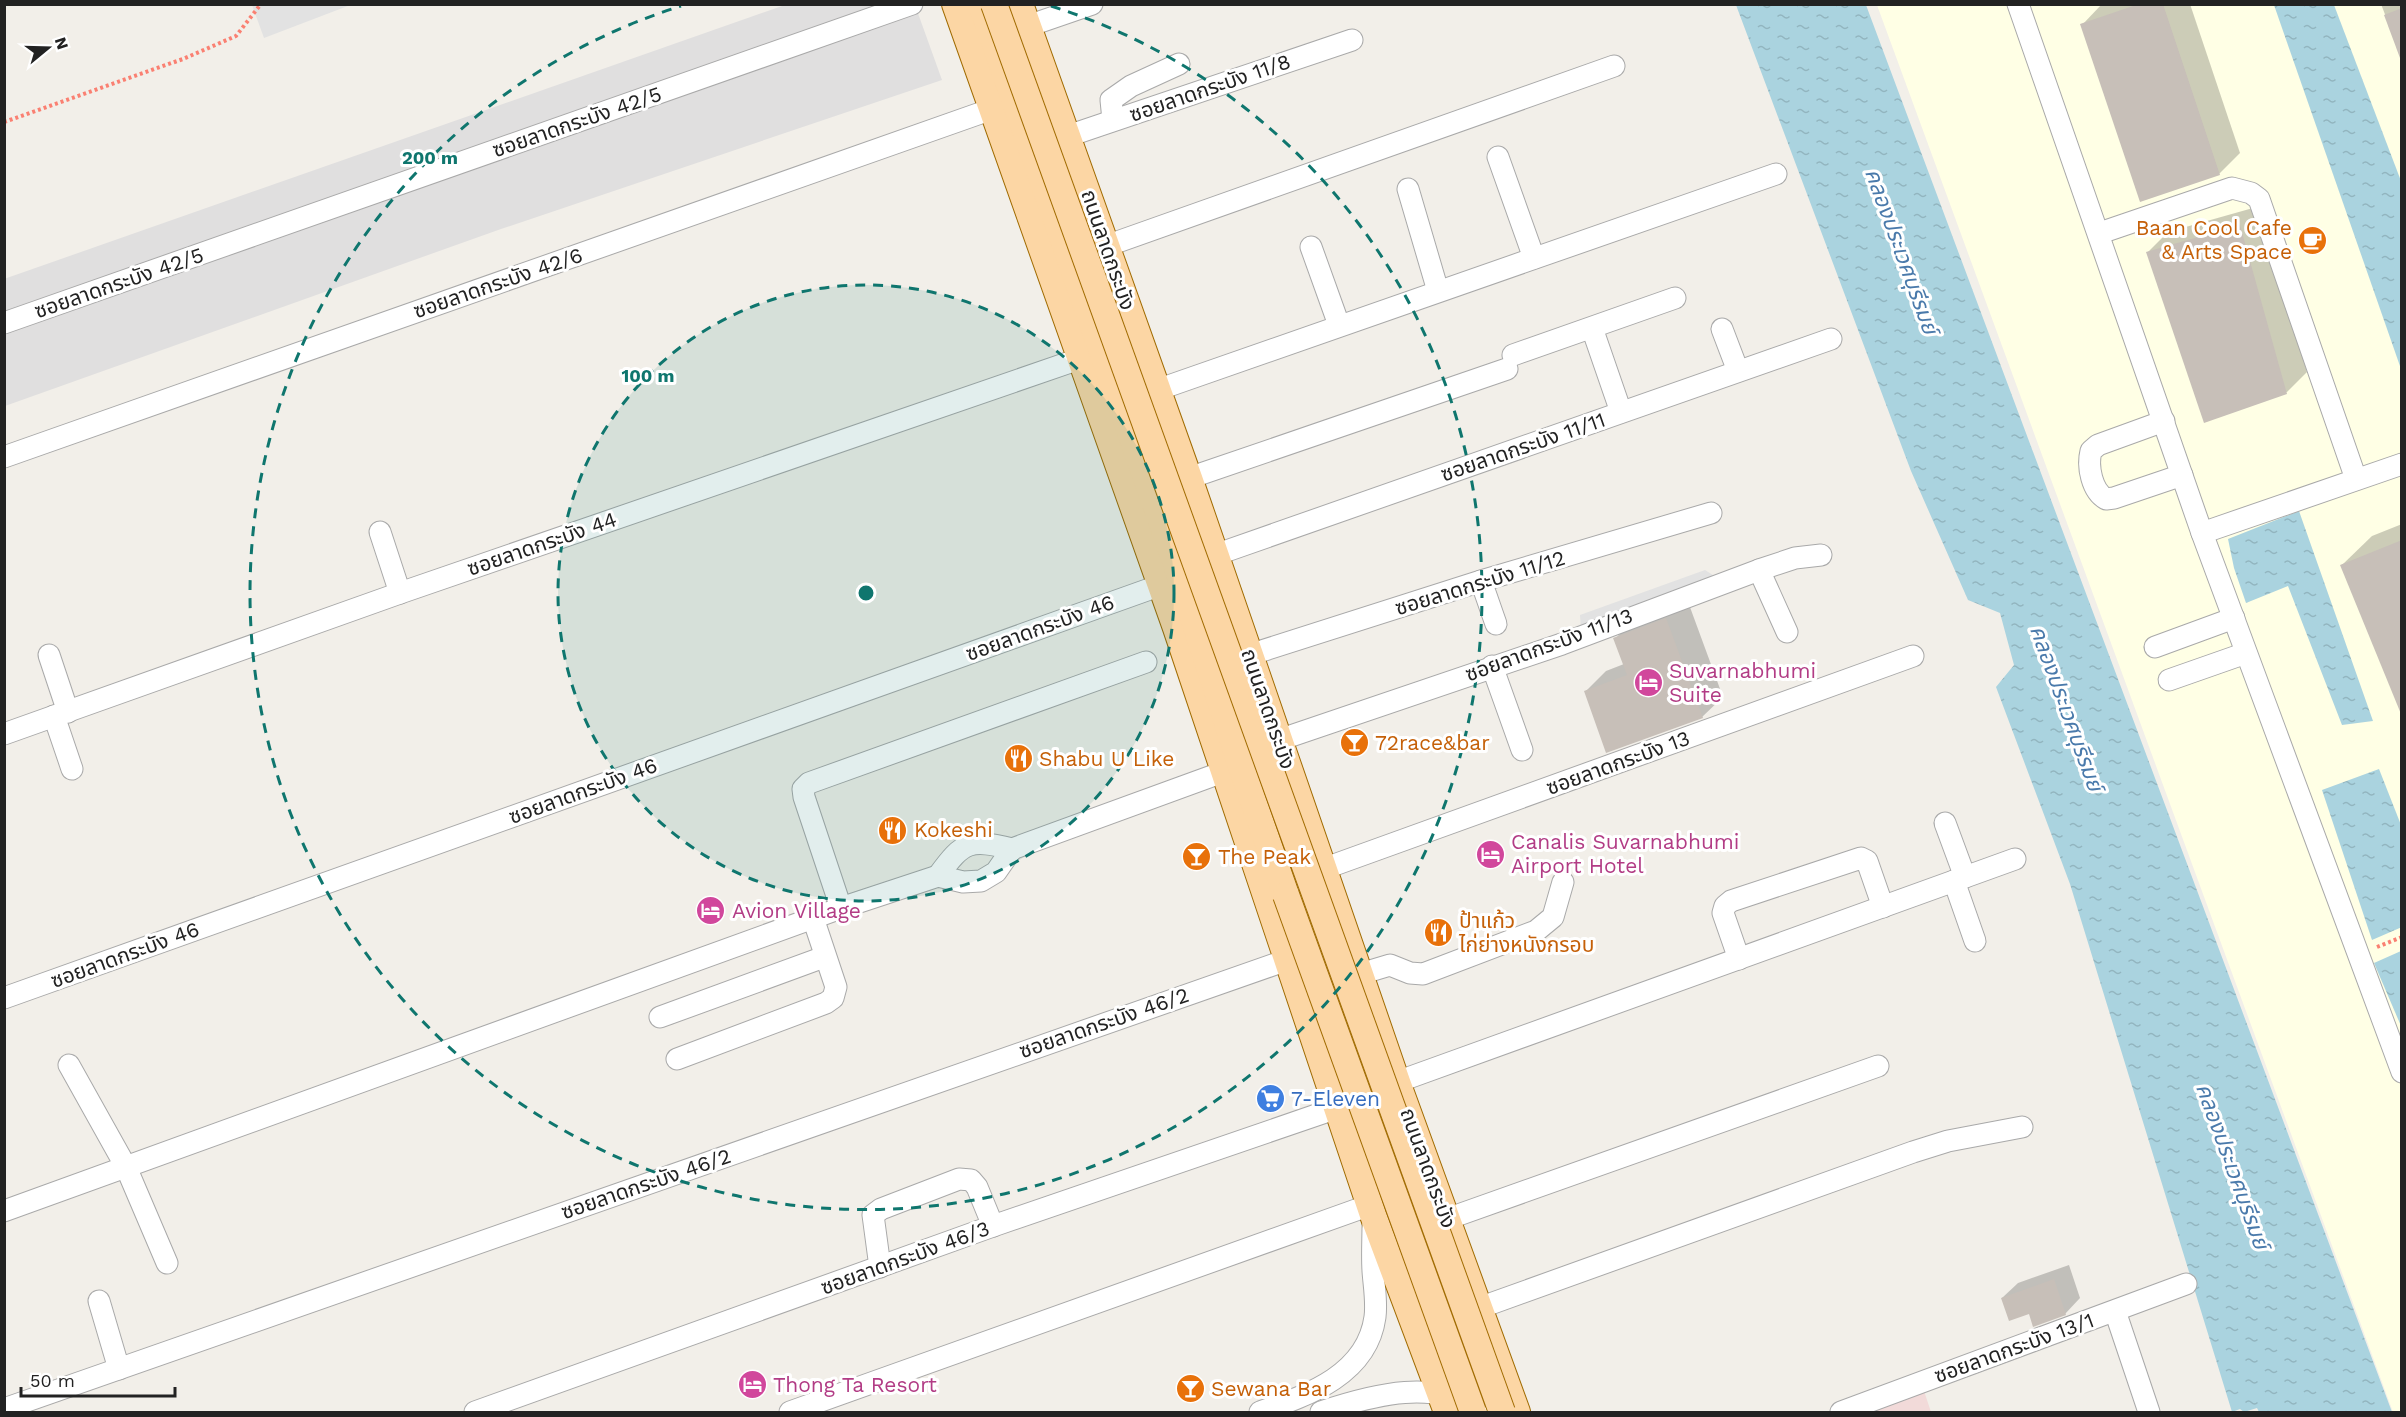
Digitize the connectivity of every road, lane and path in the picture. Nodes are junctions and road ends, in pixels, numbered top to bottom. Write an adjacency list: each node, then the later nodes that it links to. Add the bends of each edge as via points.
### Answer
1 (261, 4): 14 (path, via 236,36 183,59)
2 (912, 4): 25 (street, ซอยลาดกระบัง 42/5)
3 (954, 4): 12 (main road)
4 (981, 4): 112 (main road, bridge, via 1178,567 1260,824)
5 (994, 4): 114 (main road, bridge)
6 (1092, 4): 8 (street)
7 (2018, 4): 19 (street)
8 (1024, 15): 15 (main road, ถนนลาดกระบัง)
9 (1352, 40): 13 (street, ซอยลาดกระบัง 11/8)
10 (1179, 64): 13 (street, via 1111,100)
11 (1614, 66): 20 (street)
12 (992, 110): 30 (main road); 35 (street, ซอยลาดกระบัง 42/6)
13 (1113, 120): 15 (street, ซอยลาดกระบัง 11/8)
14 (4, 122)
15 (1068, 136): 20 (main road, ถนนลาดกระบัง)
16 (1498, 157): 22 (street)
17 (1776, 174): 22 (street)
18 (1408, 189): 23 (street)
19 (2100, 233): 34 (street); 39 (street, via 2232,188 2259,199)
20 (1106, 246): 32 (main road, ถนนลาดกระบัง)
21 (1311, 247): 26 (street)
22 (1534, 258): 23 (street)
23 (1438, 291): 26 (street)
24 (1675, 298): 27 (street)
25 (4, 323)
26 (1339, 326): 32 (street)
27 (1592, 327): 33 (street); 38 (street, via 1510,362)
28 (1722, 329): 31 (street)
29 (1831, 339): 31 (street, ซอยลาดกระบัง 11/11)
30 (1082, 358): 47 (main road); 48 (street, ซอยลาดกระบัง 44)
31 (1738, 371): 33 (street, ซอยลาดกระบัง 11/11)
32 (1157, 390): 38 (main road, ถนนลาดกระบัง)
33 (1621, 412): 43 (street, ซอยลาดกระบัง 11/11)
34 (2164, 421): 37 (street); 37 (street, via 2091,451 2090,467 2097,490 2106,499 2114,498)
35 (4, 457)
36 (2402, 464): 39 (street)
37 (2182, 475): 42 (street)
38 (1189, 478): 43 (main road, ถนนลาดกระบัง)
39 (2356, 479): 42 (street)
40 (1711, 513): 46 (street, ซอยลาดกระบัง 11/12)
41 (380, 532): 48 (street)
42 (2202, 533): 49 (street)
43 (1215, 555): 54 (main road, ถนนลาดกระบัง)
44 (1821, 555): 45 (street, ซอยลาดกระบัง 11/13)
45 (1759, 570): 51 (street); 58 (street, ซอยลาดกระบัง 11/13)
46 (1481, 581): 50 (street); 54 (street, ซอยลาดกระบัง 11/12)
47 (1161, 585): 65 (main road); 83 (street, ซอยลาดกระบัง 46)
48 (400, 593): 60 (street, ซอยลาดกระบัง 44)
49 (2234, 618): 52 (street); 53 (street)
50 (1496, 624)
51 (1787, 632)
52 (2155, 647)
53 (2246, 653): 59 (street); 78 (street)
54 (1249, 655): 62 (main road, ถนนลาดกระบัง)
55 (49, 656): 60 (street)
56 (1913, 656): 69 (street, ซอยลาดกระบัง 13)
57 (1146, 662): 74 (street, via 808,783 803,789 804,797)
58 (1492, 666): 62 (street, ซอยลาดกระบัง 11/13); 63 (street)
59 (2169, 680)
60 (61, 714): 61 (street, ซอยลาดกระบัง 44); 64 (street)
61 (4, 734)
62 (1279, 740): 69 (main road, ถนนลาดกระบัง)
63 (1522, 750)
64 (72, 769)
65 (1223, 771): 67 (street); 81 (main road)
66 (1945, 823): 71 (street)
67 (1012, 849): 70 (street, via 987,843 968,844 953,855); 70 (street, via 996,872 981,881 963,882)
68 (2015, 859): 71 (street)
69 (1323, 869): 82 (main road, ถนนลาดกระบัง)
70 (938, 876): 74 (street)
71 (1959, 879): 73 (street); 77 (street)
72 (1563, 882): 82 (street, via 1553,917 1536,931 1423,974 1390,965)
73 (1883, 907): 80 (street); 80 (street, via 1867,861 1861,858 1731,901 1723,913)
74 (841, 908): 75 (street)
75 (813, 918): 79 (street); 92 (street)
76 (2402, 937): 78 (path)
77 (1975, 941)
78 (2358, 955): 88 (street)
79 (824, 957): 84 (street); 85 (street, via 836,987 833,998 826,1003)
80 (1739, 958): 89 (street)
81 (1287, 960): 90 (main road); 104 (street, ซอยลาดกระบัง 46/2)
82 (1360, 974): 89 (main road, ถนนลาดกระบัง)
83 (4, 998)
84 (660, 1017)
85 (677, 1059)
86 (69, 1065): 92 (street)
87 (1878, 1066): 95 (street)
88 (2402, 1072)
89 (1397, 1082): 95 (main road, ถนนลาดกระบัง)
90 (1337, 1108): 93 (main road); 96 (street, ซอยลาดกระบัง 46/3)
91 (2022, 1127): 101 (street, via 1913,1152)
92 (126, 1167): 94 (street); 97 (street)
93 (1372, 1210): 105 (main road); 109 (street); 110 (street, via 1375,1315 1371,1339 1337,1378)
94 (4, 1211)
95 (1447, 1219): 101 (main road, ถนนลาดกระบัง)
96 (993, 1226): 98 (street, ซอยลาดกระบัง 46/3); 98 (street, via 977,1187 971,1180 959,1179 873,1215)
97 (167, 1263)
98 (880, 1267): 108 (street, ซอยลาดกระบัง 46/3)
99 (2186, 1284): 102 (street, ซอยลาดกระบัง 13/1)
100 (99, 1301): 104 (street)
101 (1479, 1308): 103 (main road, ถนนลาดกระบัง)
102 (2115, 1311): 107 (street); 116 (street, ซอยลาดกระบัง 13/1)
103 (1487, 1332): 105 (street, via 1473,1373); 115 (main road, ถนนลาดกระบัง)
104 (119, 1369): 106 (street, ซอยลาดกระบัง 46/2)
105 (1444, 1404): 111 (street, via 1411,1391 1378,1395); 113 (street)
106 (4, 1409)
107 (2149, 1412)
108 (475, 1413)
109 (789, 1413)
110 (1260, 1413)
111 (1321, 1413)
112 (1473, 1413)
113 (1487, 1413)
114 (1502, 1413)
115 (1517, 1413)
116 (1841, 1413)

